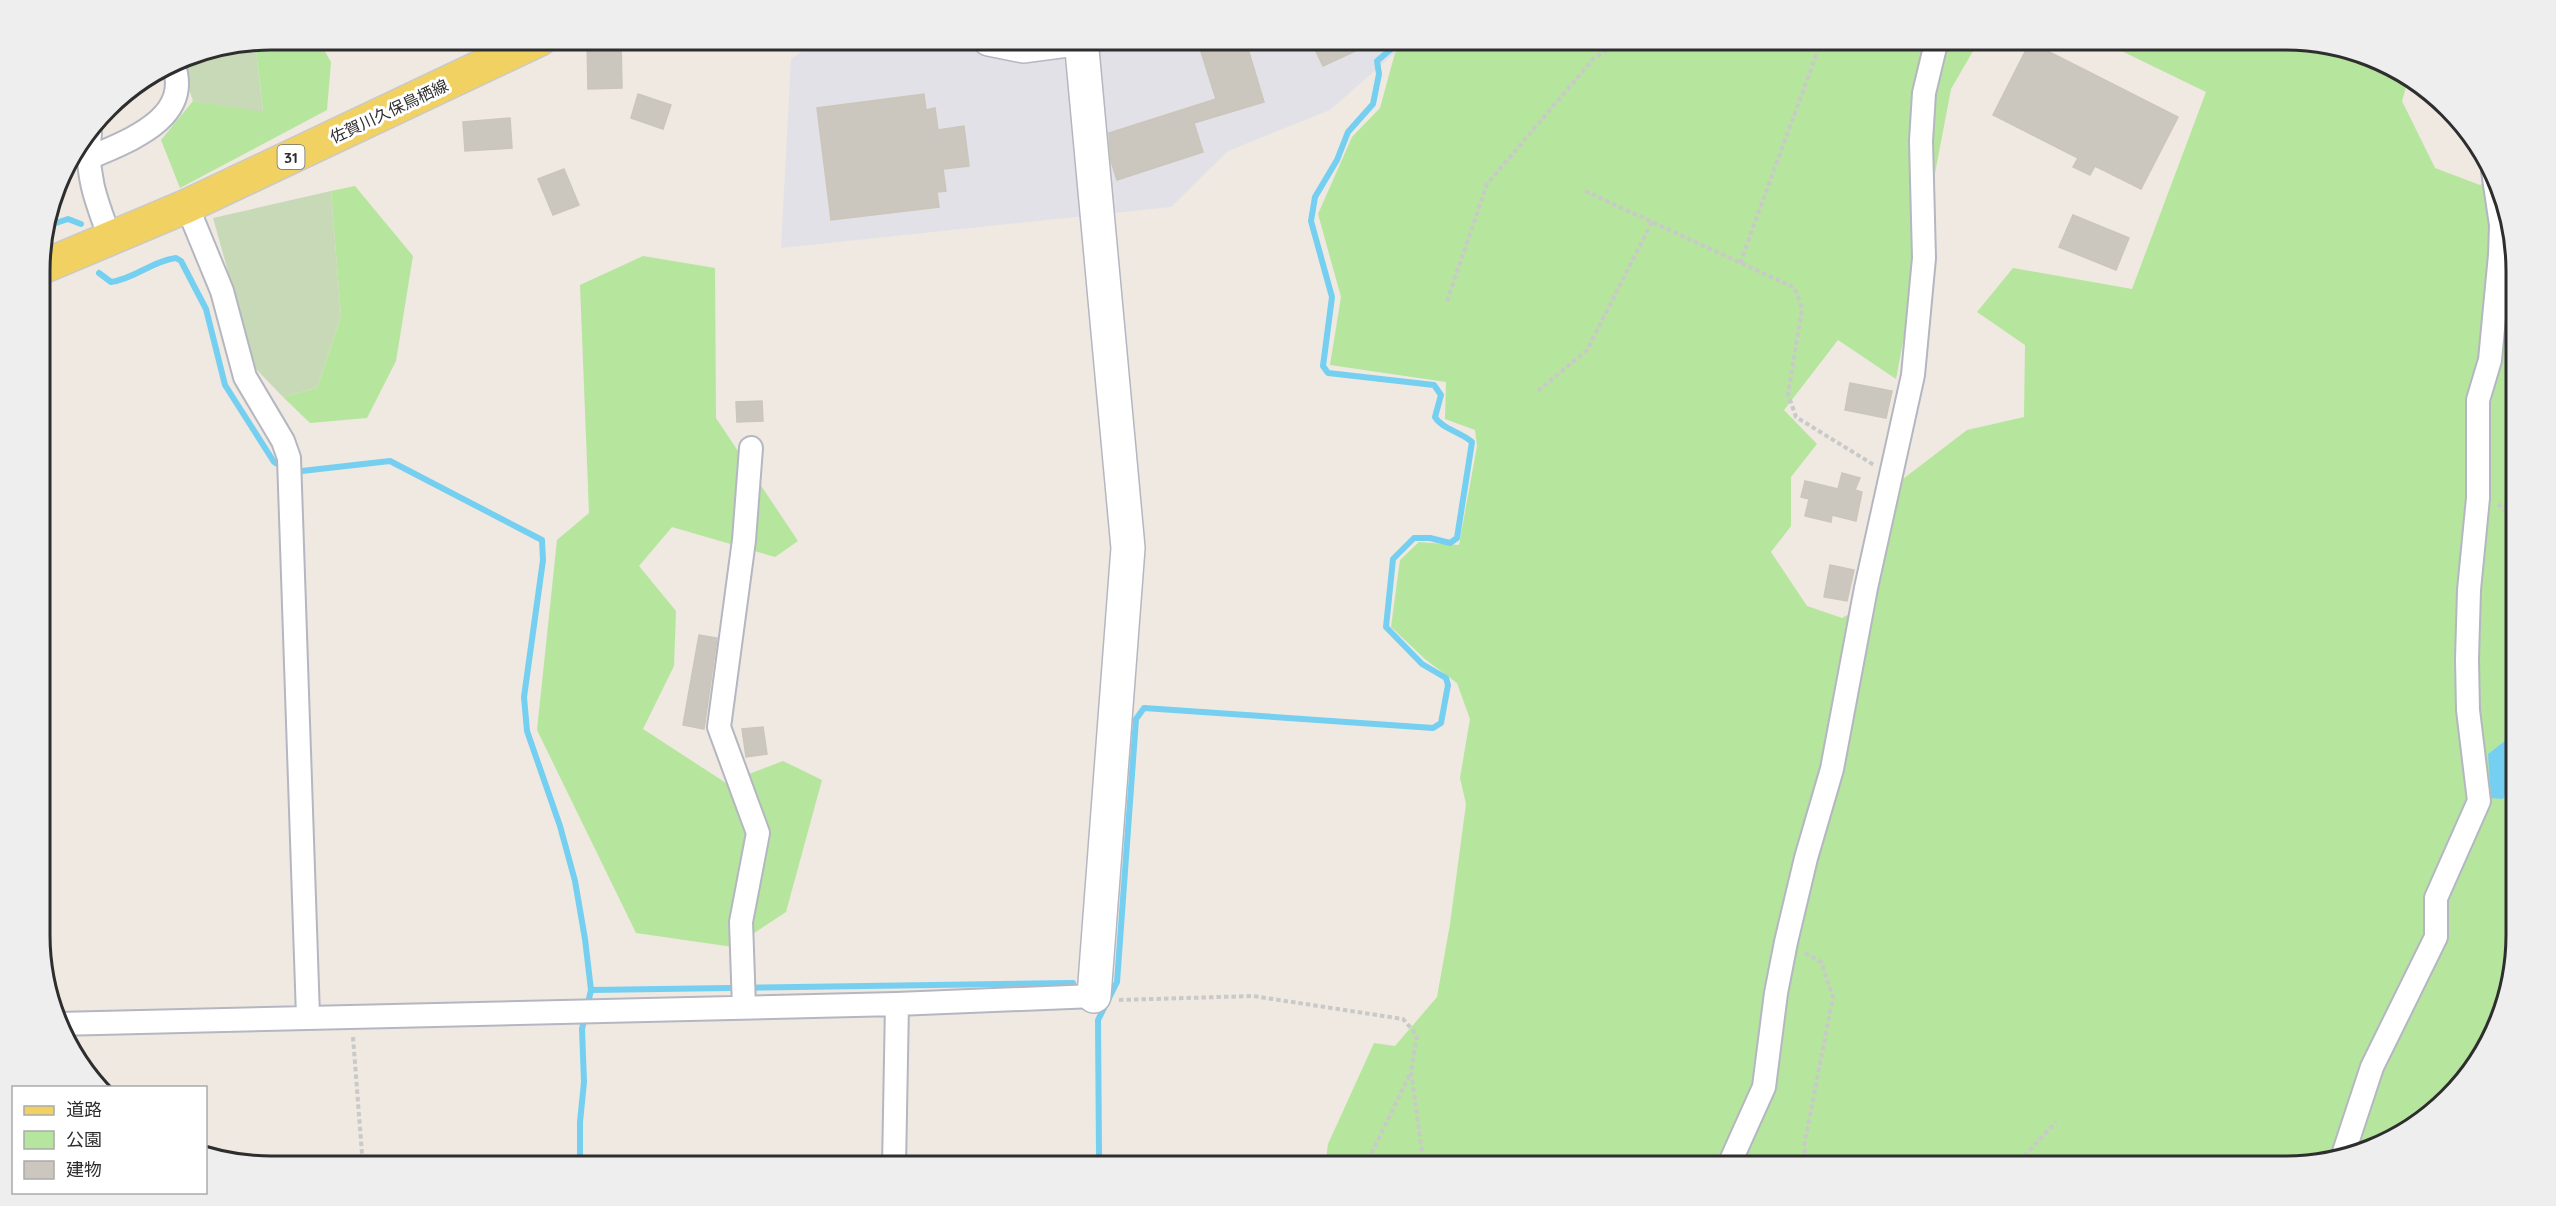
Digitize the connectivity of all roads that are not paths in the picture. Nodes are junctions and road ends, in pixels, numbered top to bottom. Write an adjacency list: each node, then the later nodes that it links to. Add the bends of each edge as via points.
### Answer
1 (517, 50): 7 (main road, 佐賀川久保鳥栖線 / 31)
2 (1080, 50): 12 (street, via 1128,548)
3 (1934, 50): 19 (street, via 1924,93 1924,258 1913,375 1832,769 1786,942 1764,1087)
4 (174, 71): 6 (street, via 177,86 172,104 151,129)
5 (89, 146): 6 (street)
6 (87, 159): 9 (street, via 92,190)
7 (187, 206): 9 (main road, 佐賀川久保鳥栖線 / 31); 15 (street, via 222,291 245,377 283,441 289,469)
8 (2500, 220): 17 (street, via 2490,360 2478,400 2478,498 2469,590 2468,710 2479,801 2436,898 2436,937 2372,1067)
9 (110, 238): 10 (main road, 佐賀川久保鳥栖線 / 31)
10 (50, 264)
11 (751, 448): 14 (street, via 744,540 719,727 758,833 741,922)
12 (1108, 998): 13 (street)
13 (897, 1004): 14 (street); 18 (street)
14 (744, 1007): 15 (street)
15 (308, 1016): 16 (street)
16 (68, 1024)
17 (2345, 1148)
18 (894, 1156)
19 (1733, 1156)

